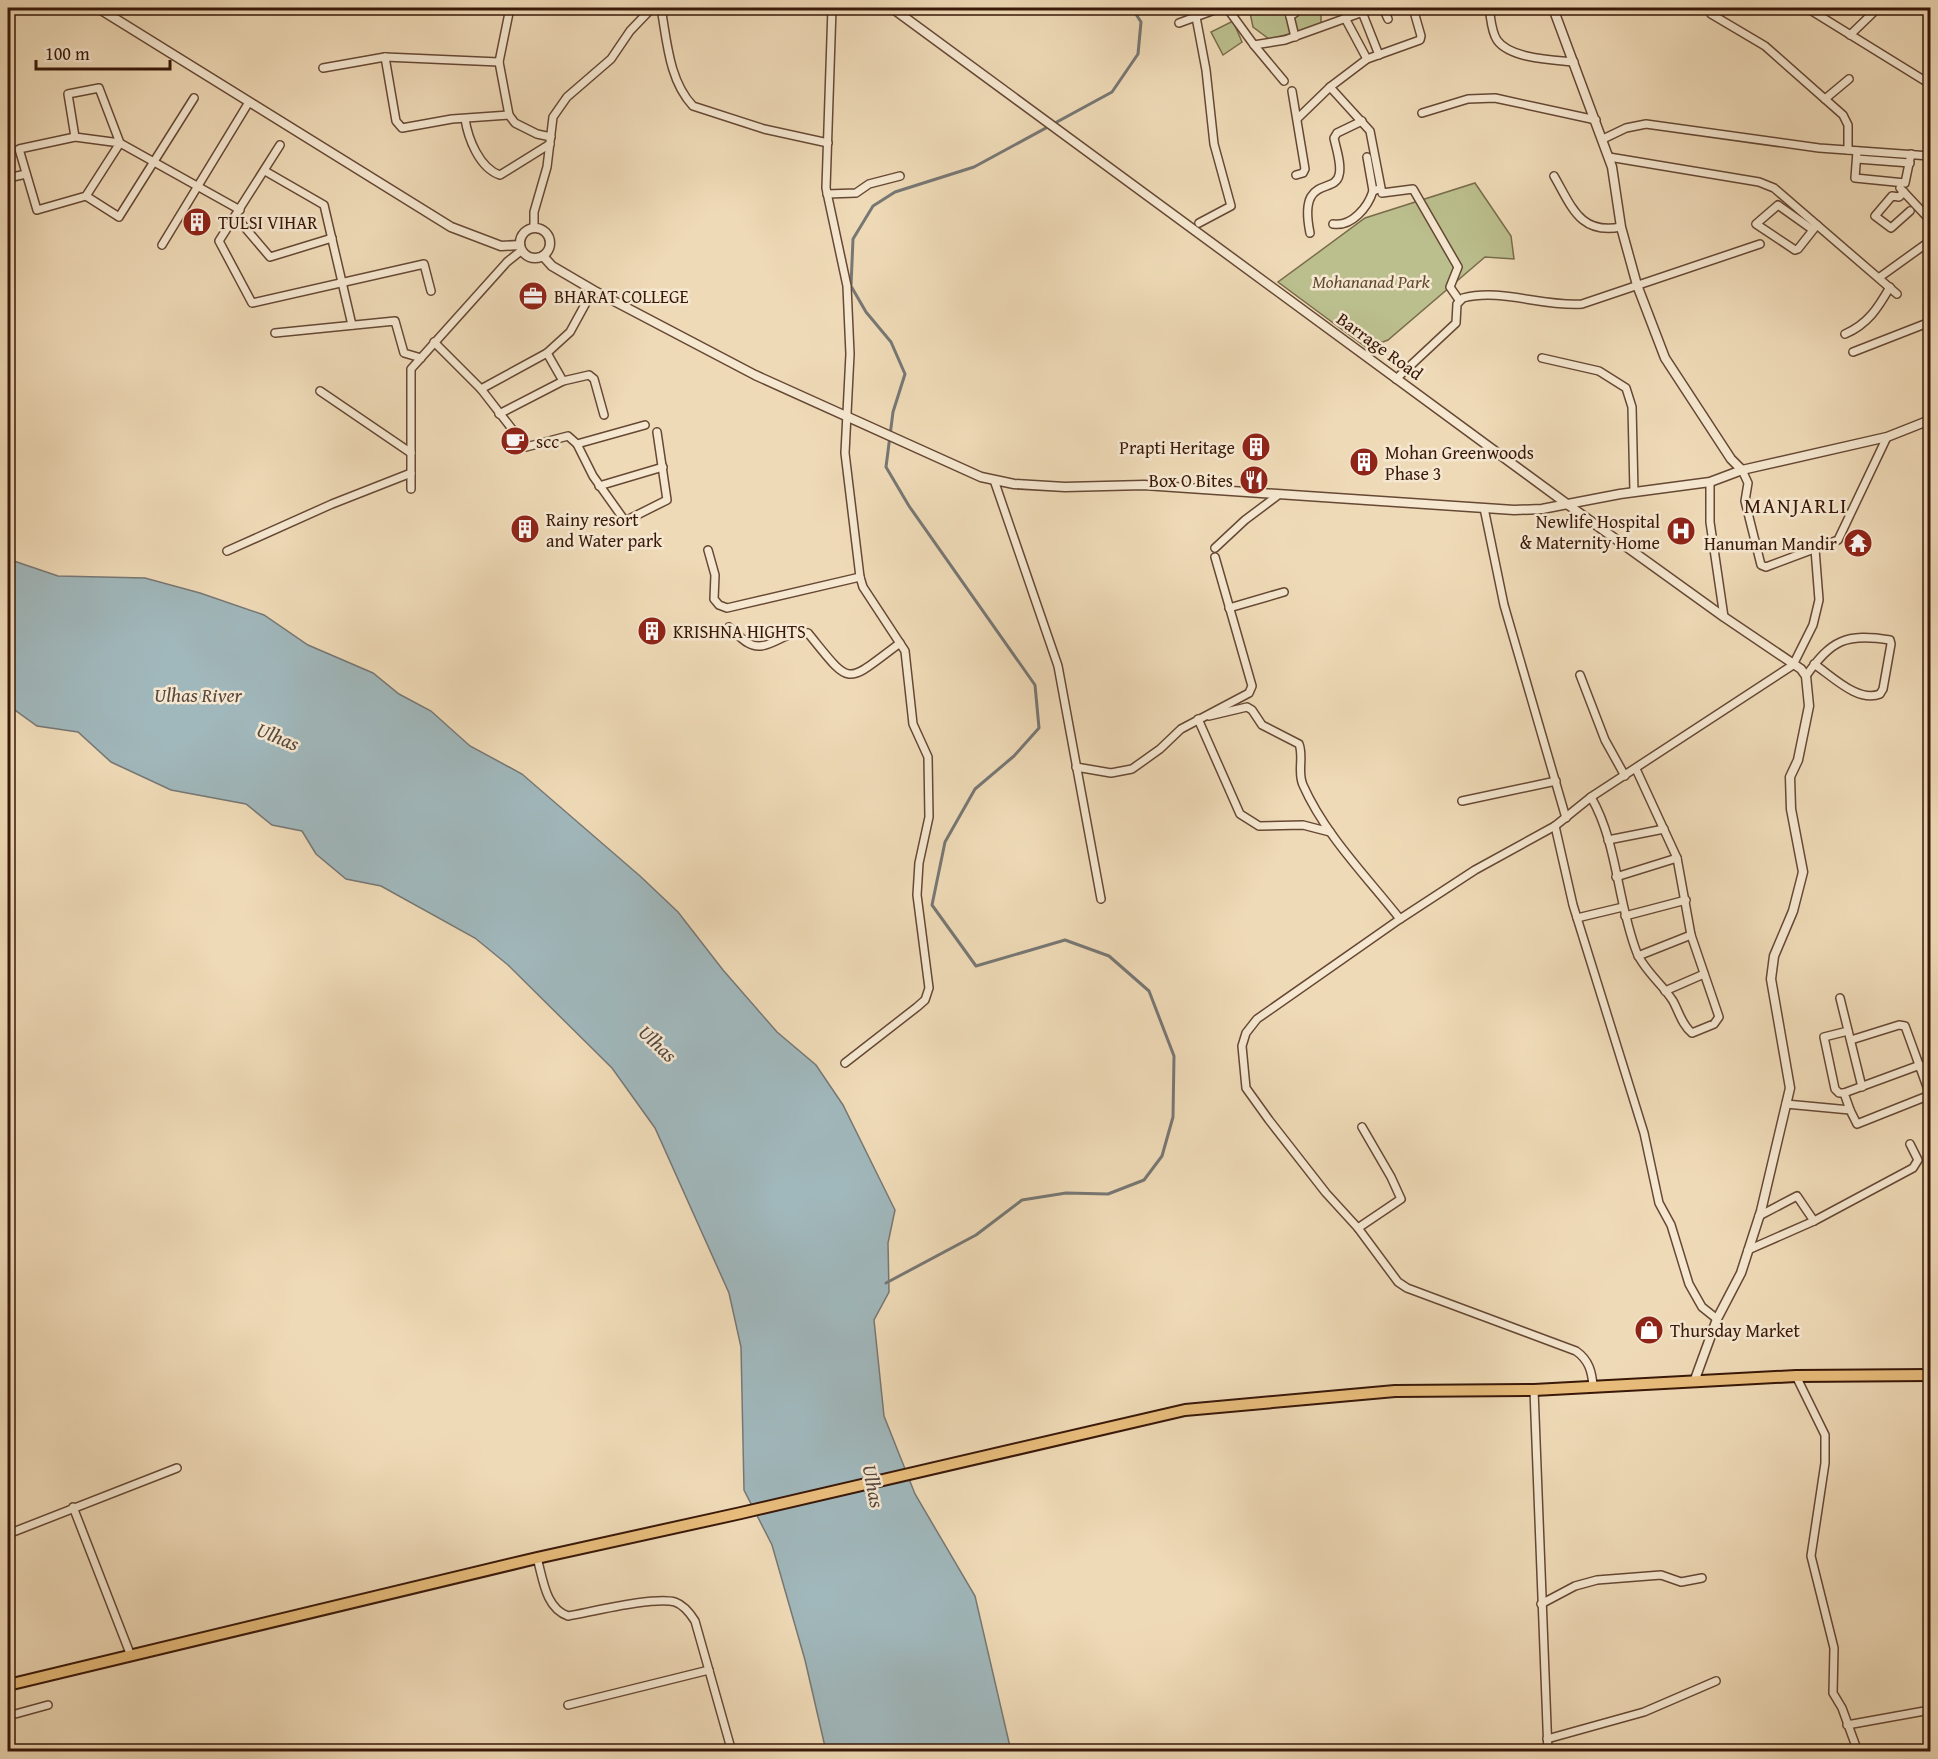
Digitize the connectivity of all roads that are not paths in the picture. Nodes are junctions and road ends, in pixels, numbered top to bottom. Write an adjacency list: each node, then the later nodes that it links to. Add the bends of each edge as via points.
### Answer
1 (98, 8): 41 (street)
2 (510, 8): 31 (street)
3 (652, 8): 50 (street, via 611,59 567,97 553,117)
4 (661, 8): 52 (street, via 673,70 685,98 693,106 764,129)
5 (832, 8): 52 (street)
6 (892, 8): 103 (street, Barrage Road)
7 (1220, 8): 21 (street)
8 (1227, 8): 27 (street)
9 (1288, 8): 20 (street)
10 (1294, 8): 20 (street, via 1295,13)
11 (1374, 8): 18 (street)
12 (1383, 8): 23 (street)
13 (1413, 8): 28 (street, via 1420,40)
14 (1489, 8): 32 (street, via 1496,36 1504,46 1523,55)
15 (1553, 8): 32 (street)
16 (1807, 8): 25 (street)
17 (1878, 8): 25 (street)
18 (1362, 12): 22 (street); 28 (street)
19 (1711, 14): 40 (street, via 1765,46)
20 (1290, 16): 26 (street)
21 (1196, 17): 24 (street); 74 (street, via 1214,144 1231,206)
22 (1345, 18): 26 (street); 30 (street)
23 (1388, 19)
24 (1179, 23)
25 (1850, 35): 36 (street)
26 (1295, 37): 27 (street)
27 (1254, 45): 35 (street)
28 (1379, 55): 30 (street)
29 (385, 57): 31 (street); 33 (street); 44 (street, via 398,125 410,128)
30 (1367, 59): 37 (street)
31 (499, 62): 43 (street)
32 (1574, 62): 46 (street)
33 (323, 68)
34 (1849, 79): 40 (street)
35 (1284, 81)
36 (1930, 84)
37 (1330, 87): 45 (street); 47 (street)
38 (1292, 91): 45 (street)
39 (194, 98): 60 (street)
40 (1825, 99): 54 (street, via 1847,120)
41 (249, 102): 67 (street); 84 (street, via 452,227 501,246)
42 (1422, 113): 46 (street, via 1468,99 1495,98)
43 (508, 115): 44 (street); 50 (street, via 515,123)
44 (465, 118): 50 (street, via 478,154 500,176)
45 (1298, 118): 63 (street, via 1305,169)
46 (1596, 120): 49 (street)
47 (1362, 121): 68 (street, via 1370,131); 79 (street, via 1334,138 1340,175 1312,192 1307,221)
48 (75, 137): 51 (street); 51 (street, via 68,94 99,88); 62 (street, via 19,149)
49 (1603, 139): 54 (street, via 1647,124); 58 (street)
50 (550, 140): 78 (street)
51 (120, 143): 60 (street); 70 (street)
52 (828, 143): 69 (street)
53 (280, 145): 61 (street)
54 (1848, 150): 55 (street)
55 (1857, 155): 59 (street); 59 (street, via 1855,178 1905,183)
56 (1930, 156): 59 (street)
57 (1367, 157): 68 (street)
58 (1609, 157): 76 (street); 77 (street, via 1759,182 1774,188)
59 (1910, 158)
60 (155, 161): 67 (street); 70 (street, via 119,217)
61 (265, 171): 72 (street); 80 (street, via 324,205)
62 (26, 174): 66 (street); 70 (street, via 37,210)
63 (1296, 175)
64 (900, 176): 69 (street, via 869,184 856,193)
65 (1554, 176): 76 (street, via 1570,205 1592,227)
66 (8, 178)
67 (198, 185): 72 (street); 83 (street)
68 (1378, 191): 75 (street, via 1351,220); 93 (street, via 1413,189 1458,267 1450,287)
69 (827, 194): 109 (street, via 847,286 850,354)
70 (86, 196)
71 (1910, 211): 73 (street, via 1891,228 1875,216 1902,190)
72 (238, 214): 80 (street, via 270,257); 87 (street, via 219,241 252,303)
73 (1930, 220)
74 (1199, 223)
75 (1333, 224)
76 (1621, 227): 88 (street)
77 (1815, 227): 77 (street, via 1795,250 1756,224 1778,205); 86 (street)
78 (534, 228): 84 (street, via 523,235); 85 (street, via 549,236 550,246)
79 (1310, 233)
80 (332, 238): 87 (street)
81 (1930, 241): 86 (street)
82 (1760, 244): 88 (street)
83 (162, 245)
84 (521, 248): 85 (street, via 530,257); 98 (street)
85 (543, 256): 90 (street, via 552,266)
86 (1880, 277): 89 (street)
87 (342, 282): 91 (street, via 424,264); 95 (street)
88 (1637, 285): 93 (street, via 1575,304 1504,297); 117 (street, via 1665,358)
89 (1890, 287): 92 (street); 97 (street, via 1866,322)
90 (593, 290): 100 (street, via 570,332); 109 (street, via 755,375)
91 (431, 291)
92 (1897, 294)
93 (1459, 300): 103 (street, via 1456,323)
94 (1930, 322): 99 (street)
95 (352, 325): 96 (street); 101 (street, via 395,321 404,353)
96 (275, 333)
97 (1845, 334)
98 (434, 342): 101 (street); 105 (street)
99 (1853, 352)
100 (547, 353): 104 (street); 105 (street)
101 (421, 358): 115 (street, via 411,369)
102 (1542, 358): 123 (street, via 1599,371 1626,388 1632,407)
103 (1396, 379): 125 (street, Barrage Road)
104 (563, 381): 107 (street); 108 (street, via 589,375 594,379)
105 (480, 389): 107 (street)
106 (321, 391): 115 (street)
107 (499, 414): 114 (street, via 526,447 568,436)
108 (604, 416)
109 (845, 416): 119 (street); 132 (street, via 844,453)
110 (1930, 420): 113 (street)
111 (645, 425): 114 (street)
112 (657, 432): 116 (street)
113 (1887, 437): 117 (street); 128 (street, via 1838,540)
114 (577, 444): 121 (street)
115 (411, 453): 118 (street)
116 (663, 467): 121 (street); 121 (street, via 667,500 630,520 620,518)
117 (1742, 470): 120 (street); 128 (street, via 1748,483 1745,501 1761,566)
118 (411, 473): 122 (street); 130 (street)
119 (994, 480): 124 (street, via 1065,487 1144,485); 144 (street, via 1058,666)
120 (1710, 482): 123 (street); 135 (street, via 1710,522)
121 (599, 486)
122 (411, 489)
123 (1634, 492): 125 (street)
124 (1277, 496): 126 (street); 127 (street)
125 (1567, 504): 126 (street, via 1514,510); 135 (street, Barrage Road)
126 (1484, 508): 147 (street, via 1504,605)
127 (1215, 548)
128 (1815, 549): 139 (street, via 1819,600 1813,625)
129 (708, 550): 132 (street, via 715,575 714,599 727,608)
130 (227, 551)
131 (1215, 557): 134 (street)
132 (860, 577): 137 (street, via 862,587)
133 (1284, 591): 134 (street)
134 (1228, 608): 142 (street, via 1251,686 1245,696)
135 (1724, 617): 139 (street, Barrage Road)
136 (729, 627): 137 (street, via 757,646 793,631 808,633 846,675 856,675)
137 (900, 643): 170 (street, via 907,662 913,724 928,757 930,772 929,817 917,895 929,988 925,1000)
138 (1814, 664): 138 (street, via 1859,694 1873,697 1883,689 1892,644 1890,640 1873,637 1843,640 1823,652); 141 (street)
139 (1792, 665): 141 (street, Barrage Road); 145 (street)
140 (1580, 675): 146 (street, via 1605,740)
141 (1806, 676): 175 (street, via 1809,706 1798,760 1790,777 1791,810 1803,872 1793,911 1773,956 1771,979 1790,1088)
142 (1206, 715): 143 (street); 153 (street, via 1246,707 1263,725 1296,742 1301,748 1303,786)
143 (1198, 719): 144 (street, via 1132,769 1111,773); 153 (street, via 1240,814 1259,826 1303,825)
144 (1076, 767): 157 (street)
145 (1636, 769): 146 (street); 152 (street)
146 (1625, 776): 148 (street)
147 (1556, 781): 149 (street); 150 (street)
148 (1591, 797): 150 (street); 154 (street)
149 (1462, 801)
150 (1566, 818): 151 (street)
151 (1555, 826): 161 (street); 162 (street)
152 (1664, 829): 154 (street); 155 (street)
153 (1331, 833): 161 (street)
154 (1608, 840): 156 (street)
155 (1677, 858): 156 (street); 158 (street)
156 (1616, 878): 159 (street)
157 (1101, 899)
158 (1686, 900): 160 (street); 163 (street)
159 (1623, 907): 160 (street); 162 (street)
160 (1626, 916): 164 (street)
161 (1400, 918): 181 (street, via 1257,1019 1242,1046 1246,1088)
162 (1577, 918): 183 (street, via 1644,1132 1659,1203 1671,1225 1689,1284 1702,1307)
163 (1691, 935): 164 (street); 165 (street)
164 (1638, 956): 166 (street)
165 (1704, 974): 166 (street); 166 (street, via 1719,1017 1704,1029 1692,1033 1687,1029)
166 (1665, 991)
167 (1840, 998): 168 (street)
168 (1848, 1031): 169 (street); 173 (street, via 1824,1037 1835,1089)
169 (1851, 1040): 171 (street, via 1905,1026); 172 (street)
170 (845, 1063)
171 (1920, 1065): 172 (street); 174 (street)
172 (1862, 1087): 173 (street)
173 (1844, 1093): 176 (street)
174 (1930, 1095): 176 (street, via 1858,1124)
175 (1786, 1104): 176 (street); 179 (street)
176 (1850, 1110)
177 (1362, 1127): 181 (street, via 1401,1199)
178 (1910, 1144): 180 (street, via 1918,1160 1913,1168)
179 (1759, 1216): 180 (street, via 1797,1196); 182 (street)
180 (1814, 1221): 182 (street)
181 (1358, 1228): 187 (street, via 1382,1263 1407,1288 1576,1351 1589,1367)
182 (1748, 1250): 183 (street, via 1741,1273)
183 (1717, 1319): 186 (street)
184 (1930, 1375): 185 (main road)
185 (1796, 1376): 186 (main road); 203 (street, via 1825,1435 1826,1463 1810,1556 1834,1648 1833,1693)
186 (1694, 1382): 187 (main road)
187 (1593, 1386): 188 (main road)
188 (1534, 1390): 192 (main road, via 1395,1391 1185,1410); 194 (street)
189 (177, 1468): 190 (street)
190 (73, 1507): 191 (street); 195 (street)
191 (8, 1534)
192 (537, 1557): 195 (main road); 196 (street, via 551,1604 568,1616 663,1601 679,1604 695,1621)
193 (1702, 1578): 194 (street, via 1681,1582 1661,1575 1597,1580 1575,1586)
194 (1541, 1604): 204 (street)
195 (131, 1656): 198 (main road)
196 (709, 1670): 200 (street); 205 (street)
197 (1716, 1681): 204 (street, via 1644,1712)
198 (8, 1685)
199 (48, 1705): 202 (street)
200 (567, 1705)
201 (1930, 1710): 203 (street)
202 (8, 1716)
203 (1847, 1725): 207 (street)
204 (1547, 1739): 206 (street)
205 (732, 1752)
206 (1548, 1752)
207 (1858, 1752)

